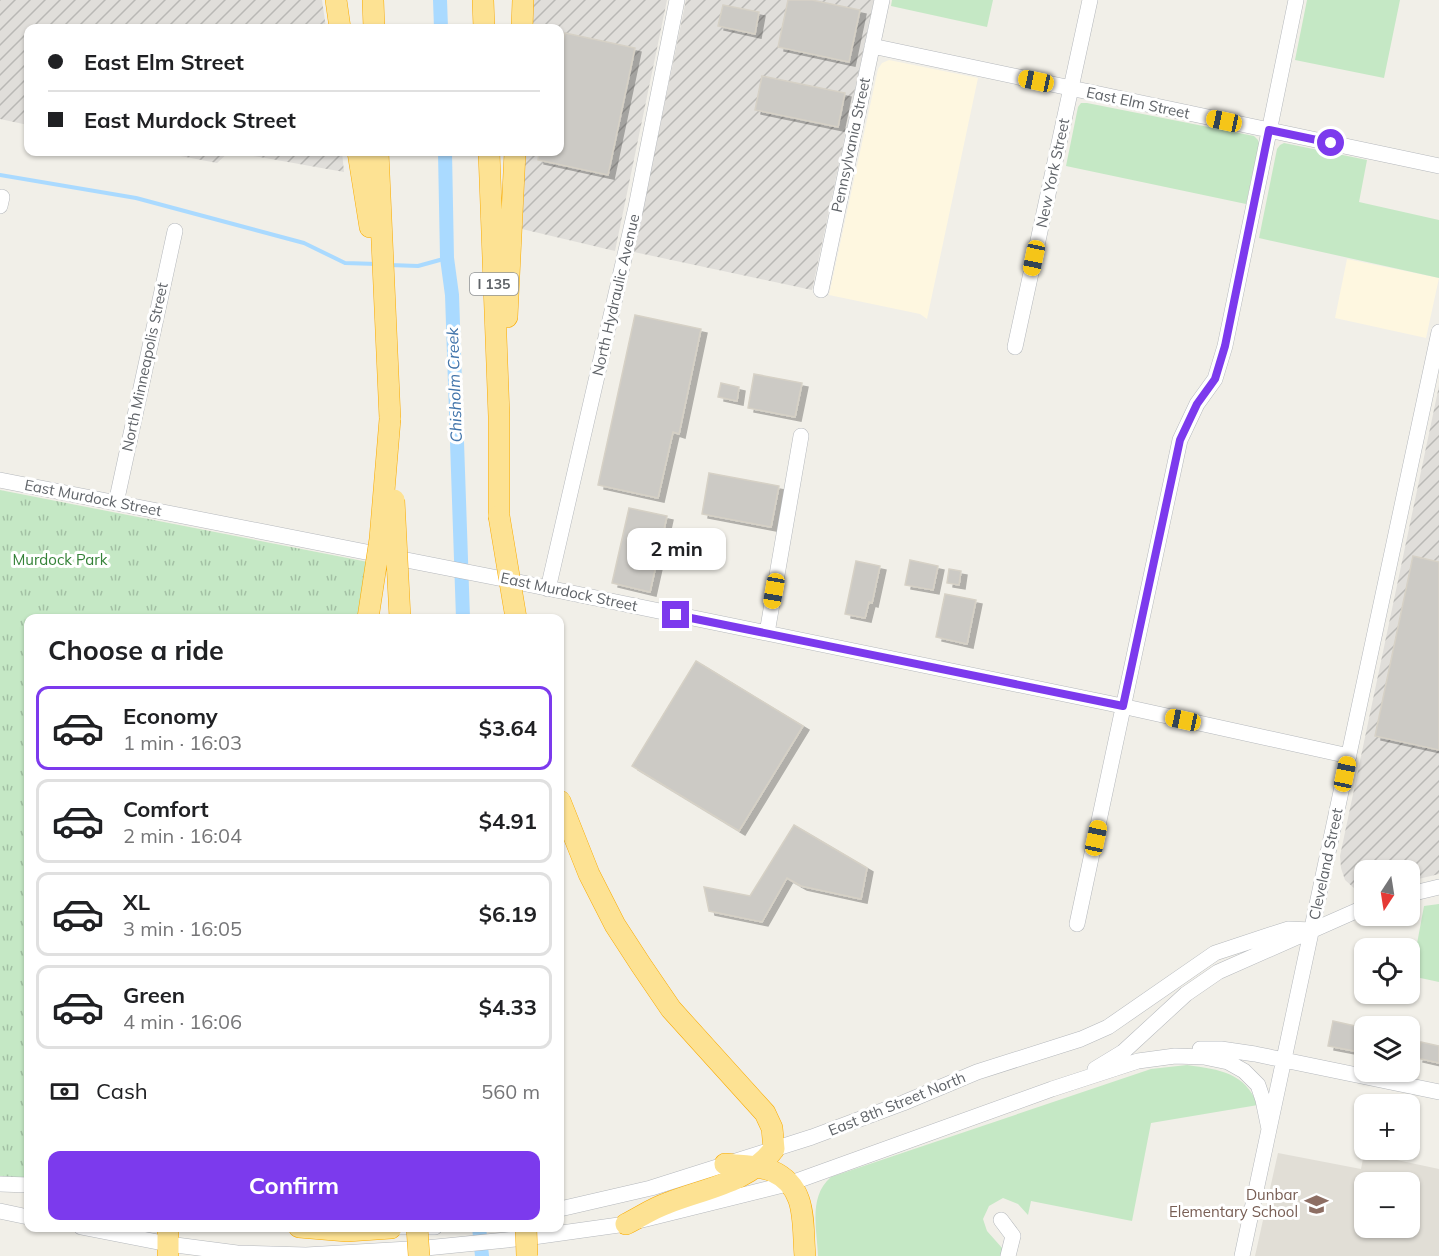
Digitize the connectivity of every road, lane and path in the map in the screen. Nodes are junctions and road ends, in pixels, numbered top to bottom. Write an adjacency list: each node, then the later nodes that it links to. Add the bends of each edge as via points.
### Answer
1 (336, 0): 9 (highway)
2 (373, 0): 10 (highway)
3 (483, 0): 11 (highway)
4 (523, 0): 12 (highway)
5 (677, 0): 32 (street, North Hydraulic Avenue, via 636,207)
6 (882, 0): 13 (street, Pennsylvania Street)
7 (1090, 0): 14 (street, New York Street)
8 (1296, 0): 15 (street)
9 (339, 24)
10 (374, 24)
11 (484, 24)
12 (522, 24)
13 (872, 46): 14 (street, East Elm Street); 22 (street, Pennsylvania Street)
14 (1071, 89): 15 (street, East Elm Street); 24 (street, New York Street)
15 (1269, 130): 20 (street, East Elm Street); 38 (street, via 1225,346 1215,379 1197,404 1180,440)
16 (359, 156): 25 (highway)
17 (378, 156): 25 (highway)
18 (489, 156): 26 (highway, I 135)
19 (515, 156): 26 (highway)
20 (1439, 166)
21 (175, 231): 30 (street, North Minneapolis Street)
22 (822, 290)
23 (1439, 332): 39 (street, Cleveland Street)
24 (1015, 346)
25 (387, 349): 27 (highway)
26 (499, 416): 31 (highway, I 135)
27 (390, 419): 33 (highway, bridge, via 380,538); 34 (highway, bridge)
28 (801, 436): 37 (street)
29 (0, 480): 30 (street, East Murdock Street)
30 (116, 502): 32 (street, East Murdock Street)
31 (499, 516): 35 (highway, I 135, bridge); 36 (highway, bridge)
32 (548, 589): 37 (street, East Murdock Street)
33 (369, 614)
34 (400, 614)
35 (503, 614)
36 (515, 614)
37 (767, 633): 38 (street, East Murdock Street)
38 (1123, 706): 39 (street, East Murdock Street); 44 (street)
39 (1349, 756): 45 (street, Cleveland Street)
40 (564, 811): 51 (highway, via 615,925 671,1009 765,1113 772,1128)
41 (1439, 887): 42 (street)
42 (1420, 892)
43 (1354, 912): 45 (street)
44 (1077, 924)
45 (1312, 930): 47 (street, Cleveland Street); 48 (street, via 1218,972 1186,994 1123,1052); 51 (street, East 8th Street North, via 1288,928 1215,953 1108,1027)
46 (1138, 1061): 47 (street, via 1165,1049 1221,1049); 48 (street); 50 (street, via 1175,1056 1228,1062 1258,1085)
47 (1284, 1061): 49 (street); 50 (street, Cleveland Street)
48 (1052, 1089): 54 (street)
49 (1439, 1092)
50 (1269, 1129): 69 (street, Cleveland Street)
51 (774, 1149): 52 (street, East 8th Street North); 53 (highway)
52 (725, 1164): 53 (highway); 57 (street, East 8th Street North, via 651,1188)
53 (758, 1167): 54 (highway); 61 (highway, via 711,1189 666,1203)
54 (791, 1183): 61 (street); 67 (highway, via 801,1202)
55 (0, 1184): 56 (street)
56 (24, 1185)
57 (564, 1208)
58 (0, 1211): 59 (street)
59 (24, 1216)
60 (1001, 1220): 68 (street, via 1013,1236)
61 (626, 1224): 64 (street)
62 (110, 1232): 65 (street)
63 (425, 1232): 66 (highway, bridge)
64 (526, 1240): 66 (street)
65 (168, 1242): 66 (street, via 237,1253)
66 (422, 1252)
67 (805, 1256)
68 (1008, 1256)
69 (1242, 1256)

